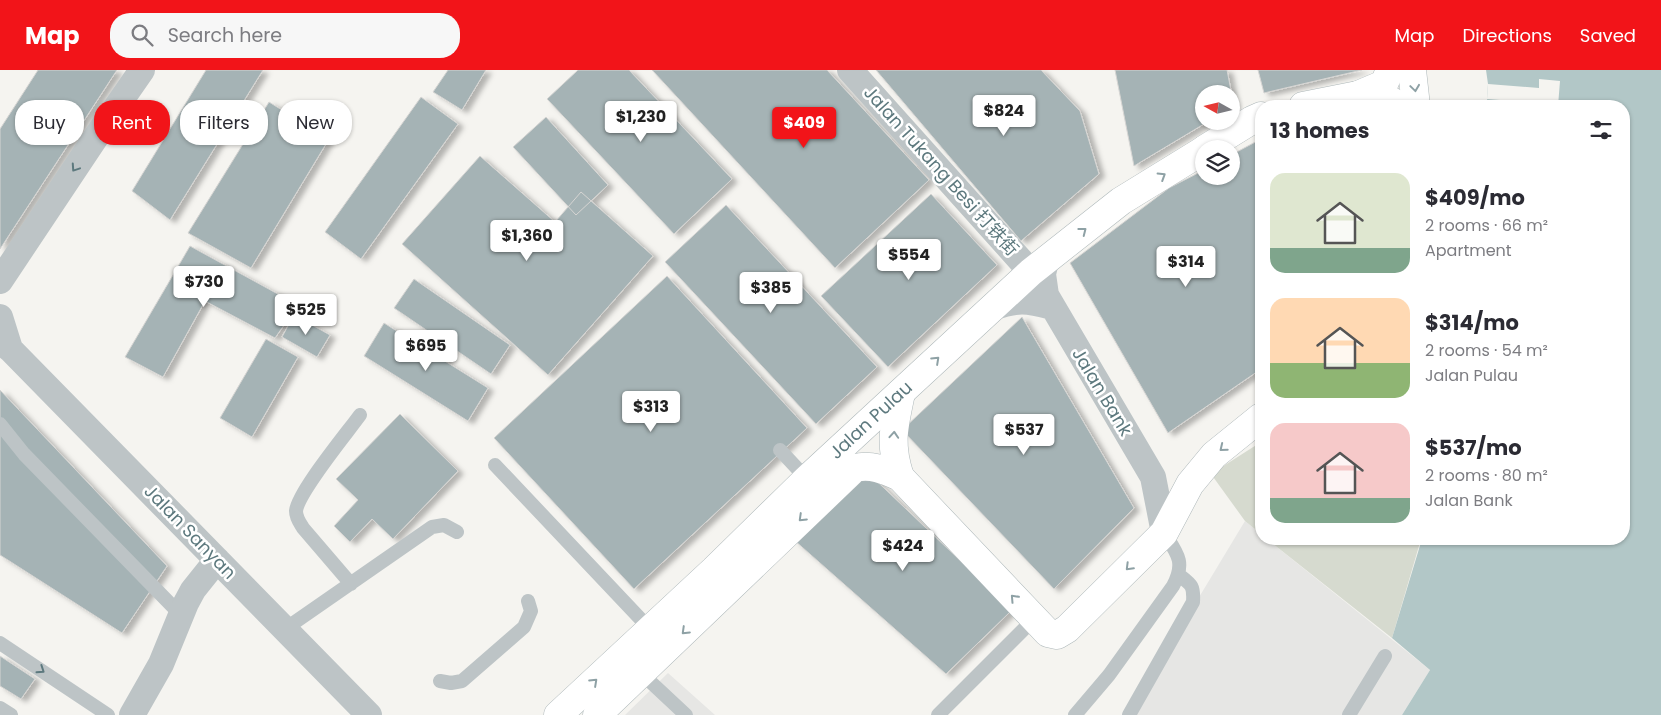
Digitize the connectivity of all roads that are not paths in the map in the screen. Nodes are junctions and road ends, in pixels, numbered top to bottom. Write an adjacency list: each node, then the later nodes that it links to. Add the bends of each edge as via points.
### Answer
1 (142, 70): 13 (street, one-way to 13)
2 (850, 70): 12 (street, Jalan Tukang Besi 打铁街)
3 (1390, 70): 5 (street, via 1384,84)
4 (1412, 70): 8 (street, one-way to 8)
5 (1358, 95): 6 (street); 7 (street)
6 (1333, 100)
7 (1391, 100)
8 (1415, 100)
9 (1255, 122): 10 (street, Jalan Pulau)
10 (1221, 140)
11 (1195, 155): 12 (street, Jalan Pulau, one-way to 11, via 1121,202)
12 (1038, 267): 14 (street, Jalan Bank); 15 (street, Jalan Pulau)
13 (0, 281)
14 (1052, 307): 15 (street, via 1021,301); 25 (street, Jalan Bank)
15 (992, 308): 18 (street, Jalan Pulau, one-way to 15)
16 (0, 317): 17 (street)
17 (5, 345): 30 (street, Jalan Sanyan)
18 (901, 393): 24 (street, one-way to 18, via 894,459 893,432); 26 (street, Jalan Pulau)
19 (360, 415): 32 (lane, via 302,494 296,510 303,528)
20 (1255, 422): 27 (street, one-way to 27, via 1214,456)
21 (0, 424): 34 (lane, via 24,454)
22 (780, 450): 26 (lane)
23 (495, 466): 37 (lane)
24 (900, 477): 35 (street, one-way to 24); 40 (street, Jalan Pulau, one-way to 40, via 863,466 855,468)
25 (1153, 477): 27 (street); 29 (street, Jalan Bank)
26 (807, 479): 37 (street, Jalan Pulau)
27 (1190, 484): 29 (street)
28 (458, 532): 32 (lane, via 444,525 432,527)
29 (1164, 533): 31 (lane, via 1176,551); 35 (street, one-way to 35, via 1067,629 1057,635)
30 (217, 560): 34 (street, via 193,590); 36 (street, Jalan Sanyan)
31 (1179, 575): 51 (lane, via 1109,675); 52 (lane, via 1192,585 1193,602)
32 (351, 584): 36 (lane)
33 (528, 601): 41 (lane, via 531,611 524,627 462,681)
34 (181, 615): 45 (street, via 161,664)
35 (1041, 626): 50 (lane)
36 (285, 629): 46 (street, Jalan Sanyan)
37 (650, 629): 47 (street, Jalan Pulau, one-way to 37)
38 (0, 643): 44 (lane, one-way to 44)
39 (1386, 656): 53 (lane)
40 (641, 673): 48 (street, Jalan Pulau); 49 (lane)
41 (440, 681)
42 (0, 708): 43 (lane)
43 (11, 715)
44 (108, 715)
45 (132, 715)
46 (369, 715)
47 (558, 715)
48 (597, 715)
49 (686, 715)
50 (938, 715)
51 (1075, 715)
52 (1129, 715)
53 (1349, 715)

